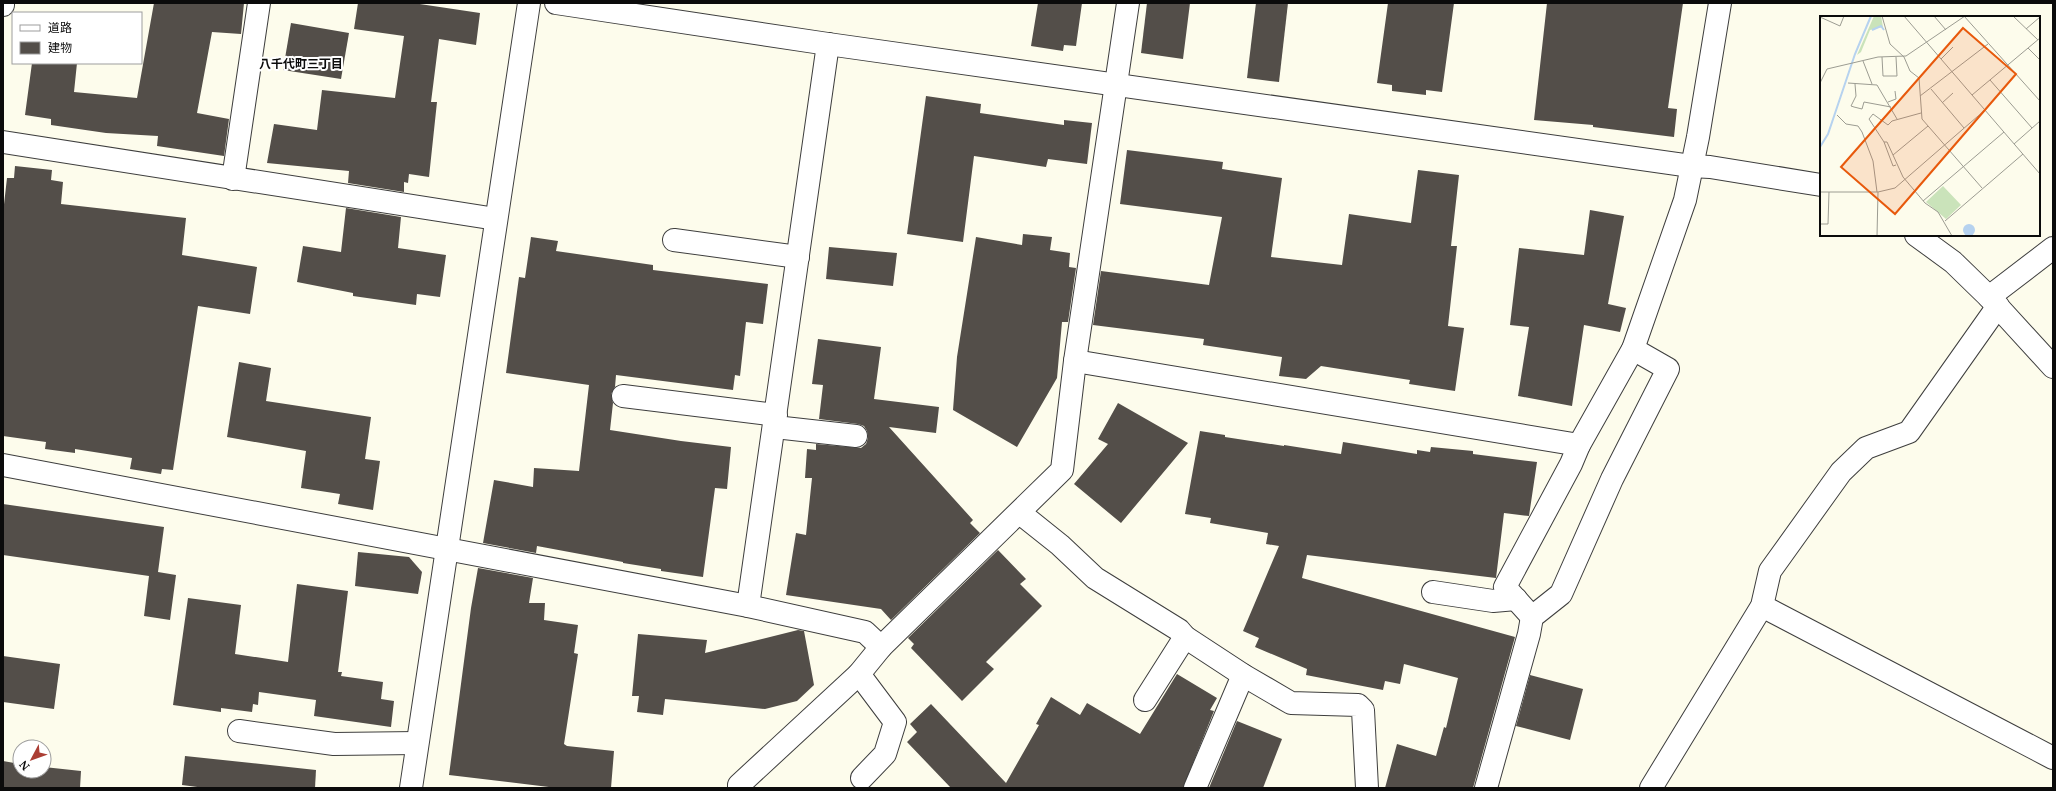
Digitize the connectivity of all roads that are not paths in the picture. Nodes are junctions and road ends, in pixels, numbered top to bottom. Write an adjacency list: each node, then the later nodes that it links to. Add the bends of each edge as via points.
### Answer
1 (259, 3): 10 (street)
2 (529, 3): 12 (street)
3 (556, 3): 6 (street)
4 (1128, 3): 7 (street)
5 (1720, 3): 9 (street)
6 (828, 44): 7 (street); 16 (street)
7 (1116, 85): 9 (street); 19 (street)
8 (3, 142): 10 (street)
9 (1691, 166): 11 (street); 18 (street, via 1685,200)
10 (233, 179): 12 (street)
11 (1820, 185)
12 (496, 219): 27 (street)
13 (1917, 236): 17 (street, via 1953,262)
14 (674, 240): 16 (street)
15 (2053, 248): 17 (street)
16 (798, 257): 22 (street)
17 (1993, 302): 20 (street); 31 (street, via 1909,432 1866,448 1841,472 1770,571)
18 (1633, 348): 24 (street); 32 (street, via 1668,369 1612,479 1561,594)
19 (1075, 361): 24 (street); 26 (street, via 1062,470)
20 (2053, 367)
21 (623, 396): 22 (street)
22 (776, 421): 23 (street); 30 (street)
23 (856, 436)
24 (1579, 445): 29 (street, via 1505,587)
25 (3, 465): 27 (street)
26 (1020, 513): 33 (street, via 1060,544 1096,578 1179,630); 34 (street)
27 (448, 549): 30 (street); 39 (street)
28 (1433, 592): 29 (street, via 1493,601)
29 (1516, 599): 32 (street)
30 (748, 606): 34 (street, via 865,632)
31 (1762, 606): 40 (street); 47 (street)
32 (1532, 617): 46 (street)
33 (1185, 637): 36 (street); 37 (street)
34 (881, 647): 35 (street)
35 (859, 674): 41 (street, via 895,722 884,754); 43 (street)
36 (1243, 675): 44 (street); 45 (street, via 1291,703 1358,705 1363,710)
37 (1144, 700)
38 (239, 730): 39 (street, via 334,744)
39 (417, 743): 42 (street)
40 (2053, 758)
41 (862, 778)
42 (411, 788)
43 (739, 788)
44 (1195, 788)
45 (1368, 788)
46 (1486, 788)
47 (1651, 788)

